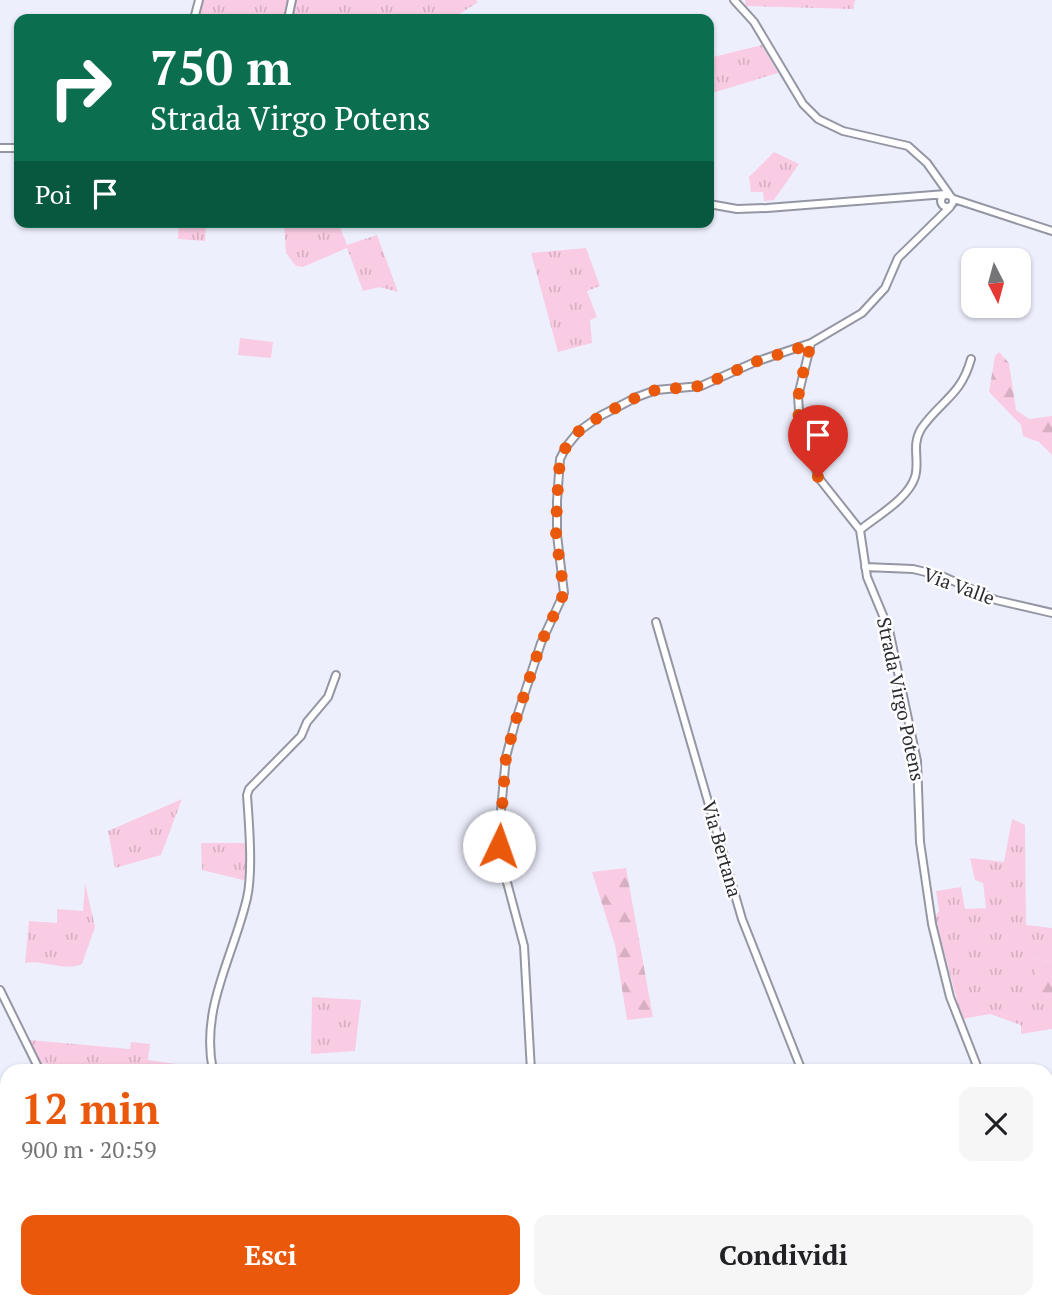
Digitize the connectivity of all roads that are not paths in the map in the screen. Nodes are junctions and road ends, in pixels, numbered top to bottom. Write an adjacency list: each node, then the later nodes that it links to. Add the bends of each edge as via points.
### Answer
1 (734, 0): 3 (street, via 754,22 803,104 818,119 843,131 908,146 927,163)
2 (918, 195): 3 (street); 4 (street); 5 (street, via 767,208)
3 (950, 200): 4 (street); 6 (street); 7 (street)
4 (942, 203): 6 (street)
5 (714, 205)
6 (942, 217): 8 (street, via 898,258 877,299)
7 (1052, 231)
8 (811, 344): 10 (street, via 798,396 800,425 822,483); 18 (street, via 701,386 656,390 637,397 579,431 560,458 556,536 564,593 541,643 515,723 506,757 499,831 500,860 524,946)
9 (971, 359): 10 (street, via 965,380 915,441 916,470 908,489)
10 (860, 530): 11 (street, Strada Virgo Potens)
11 (865, 567): 12 (street, Via Valle, via 913,569 942,576 996,600); 20 (street, Strada Virgo Potens, via 889,630 917,761 920,842 941,961)
12 (1052, 613)
13 (656, 621): 19 (street, Via Bertana, via 741,919)
14 (336, 675): 17 (street, via 328,697 309,718 301,736 247,795 247,899 224,964 209,1028)
15 (0, 990): 16 (street)
16 (37, 1064)
17 (212, 1064)
18 (531, 1064)
19 (799, 1064)
20 (976, 1064)

